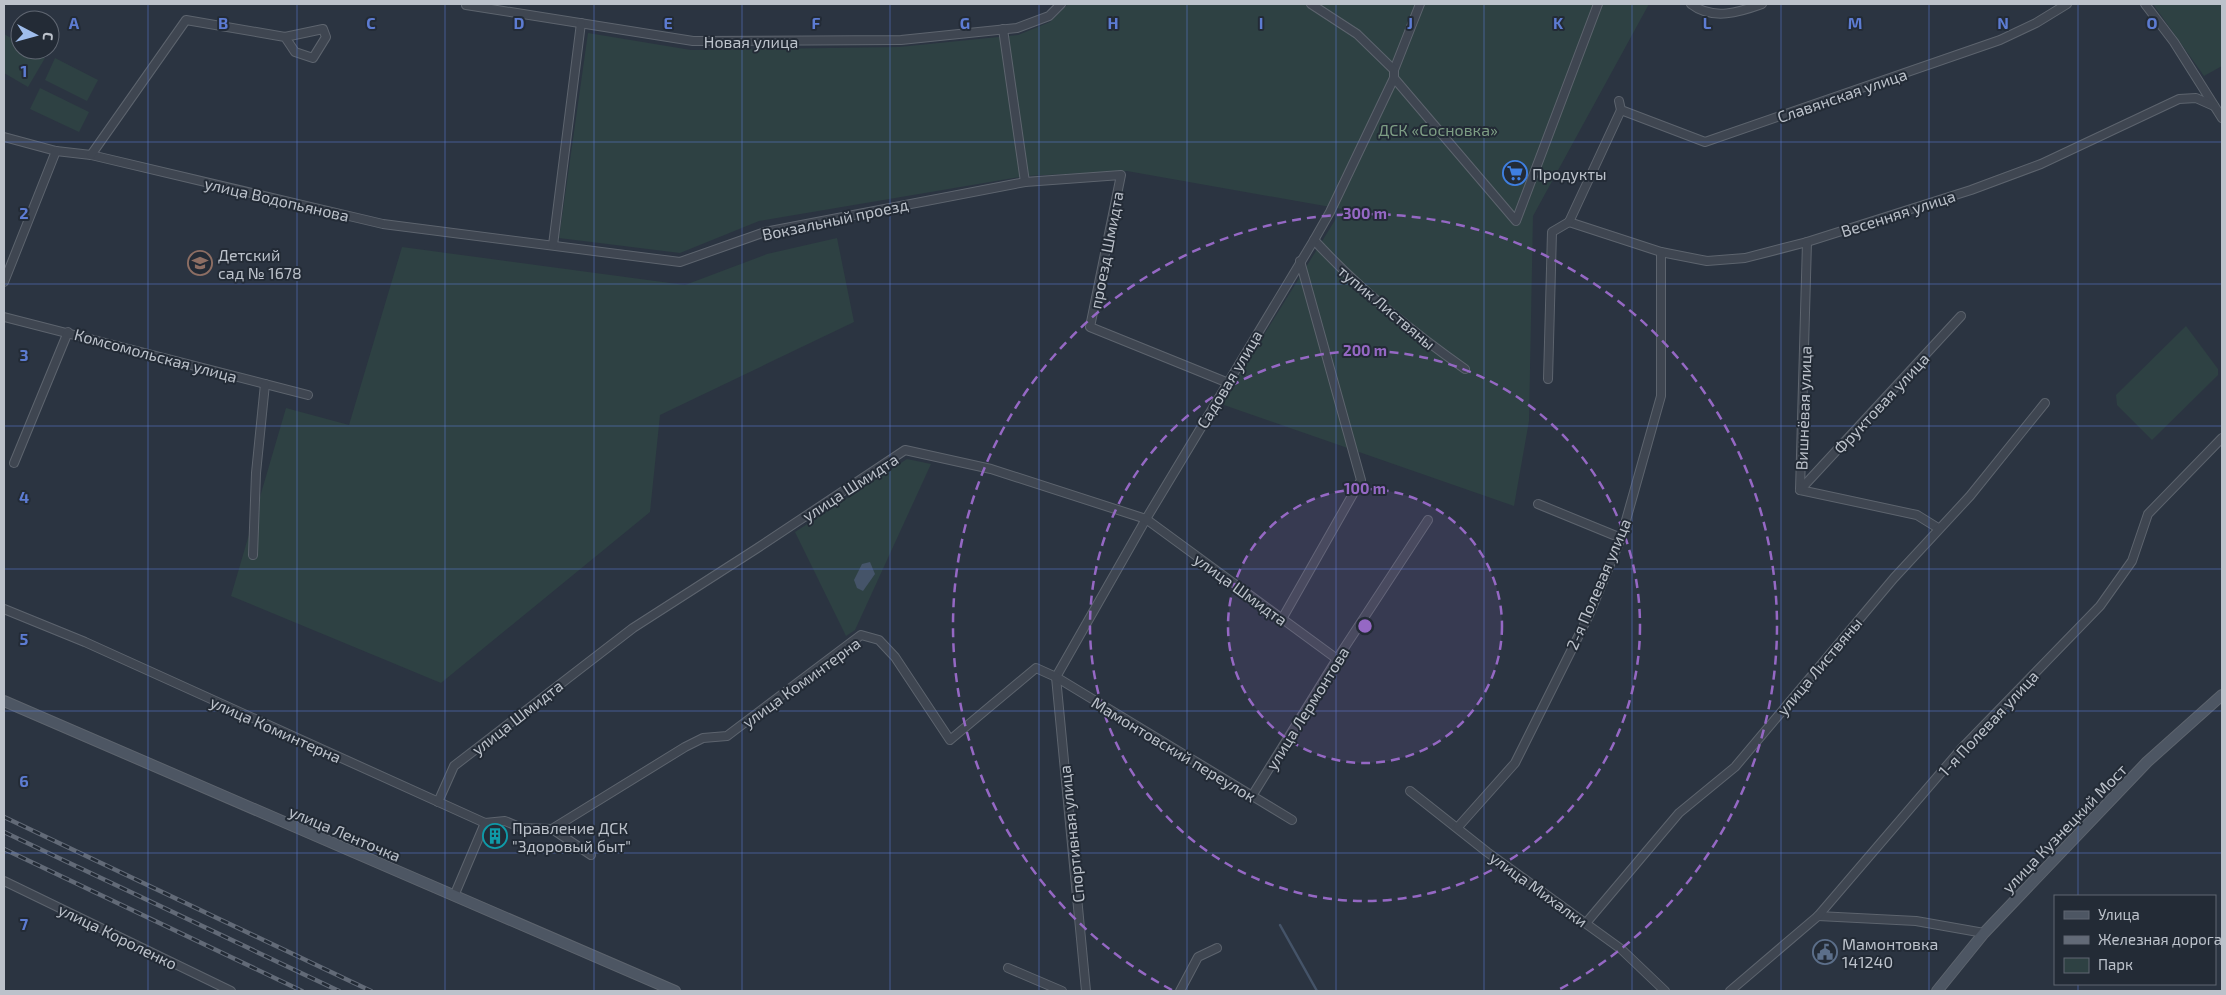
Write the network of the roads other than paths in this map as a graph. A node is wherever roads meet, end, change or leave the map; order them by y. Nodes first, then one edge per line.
1 (466, 4) edge
2 (1062, 4) edge
3 (1311, 4) edge
4 (1420, 4) edge
5 (1598, 4) edge
6 (1691, 4) edge
7 (1762, 4) edge
8 (2067, 4) edge
9 (2145, 4) edge
10 (581, 24) junction
11 (1003, 29) junction
12 (285, 37) junction
13 (1394, 70) junction
14 (1394, 78) junction
15 (1619, 101) dead end
16 (2214, 106) junction
17 (1621, 110) junction
18 (2222, 118) edge
19 (4, 137) edge
20 (56, 151) junction
21 (92, 155) junction
22 (1121, 176) joint
23 (1025, 182) junction
24 (1569, 222) junction
25 (1314, 240) junction
26 (1807, 242) junction
27 (553, 245) junction
28 (1661, 252) junction
29 (1300, 261) junction
30 (4, 282) edge
31 (1961, 316) dead end
32 (4, 317) edge
33 (68, 332) junction
34 (1466, 369) dead end
35 (1548, 379) dead end
36 (1226, 382) junction
37 (265, 384) junction
38 (308, 396) dead end
39 (2045, 403) dead end
40 (2222, 438) edge
41 (14, 463) dead end
42 (1800, 490) junction
43 (1538, 504) dead end
44 (1146, 519) junction
45 (1428, 520) dead end
46 (1938, 528) junction
47 (1621, 538) junction
48 (253, 555) dead end
49 (4, 609) edge
50 (1282, 619) junction
51 (1337, 659) junction
52 (1056, 677) junction
53 (2222, 695) edge
54 (4, 701) edge
55 (1410, 791) dead end
56 (1252, 796) junction
57 (438, 802) junction
58 (1292, 820) dead end
59 (485, 823) junction
60 (1458, 827) junction
61 (552, 829) junction
62 (591, 855) dead end
63 (4, 881) edge
64 (454, 896) junction
65 (1818, 916) junction
66 (1586, 923) junction
67 (1984, 933) junction
68 (1217, 948) dead end
69 (1008, 968) dead end
70 (229, 991) edge
71 (675, 991) edge
72 (1062, 991) edge
73 (1086, 991) edge
74 (1180, 991) edge
75 (1665, 991) edge
76 (1730, 991) edge
77 (1937, 991) edge

1 - 10 street, Новая улица
2 - 11 street, Новая улица
3 - 13 street
4 - 13 street
5 - 14 street
6 - 7 street
8 - 17 street, Славянская улица
9 - 16 street
10 - 11 street, Новая улица
10 - 27 street
11 - 23 street
12 - 12 street
12 - 21 street
13 - 14 street
14 - 25 street, Садовая улица
15 - 17 street
16 - 18 street
16 - 26 street, Весенняя улица
17 - 24 street
19 - 20 street, улица Водопьянова
20 - 21 street, улица Водопьянова
20 - 30 street
21 - 27 street, улица Водопьянова
22 - 23 street, Вокзальный проезд
22 - 36 street, проезд Шмидта
23 - 27 street, Вокзальный проезд
24 - 28 street, Весенняя улица
24 - 35 street
25 - 29 street, Садовая улица
25 - 34 street, тупик Листвяны
26 - 28 street, Весенняя улица
26 - 42 street, Вишнёвая улица
28 - 47 street, 2-я Полевая улица
29 - 36 street, Садовая улица
29 - 50 street
31 - 42 street, Фруктовая улица
32 - 33 street, Комсомольская улица
33 - 37 street, Комсомольская улица
33 - 41 street
36 - 44 street, Садовая улица
37 - 38 street, Комсомольская улица
37 - 48 street
39 - 46 street, улица Листвяны
40 - 65 street, 1-я Полевая улица
42 - 46 street, Вишнёвая улица
43 - 47 street
44 - 50 street, улица Шмидта
44 - 52 street, Садовая улица
44 - 57 street, улица Шмидта
45 - 51 street, улица Лермонтова
46 - 66 street, улица Листвяны
47 - 60 street, 2-я Полевая улица
49 - 57 street, улица Коминтерна
50 - 51 street, улица Шмидта
51 - 56 street, улица Лермонтова
52 - 56 street, Мамонтовский переулок
52 - 61 street, улица Коминтерна
52 - 73 street, Спортивная улица
53 - 67 main road, улица Кузнецкий Мост
54 - 64 main road, улица Ленточка
55 - 60 street, улица Михалки
56 - 58 street, Мамонтовский переулок
57 - 59 street, улица Коминтерна
59 - 61 street, улица Коминтерна
59 - 64 street
60 - 66 street, улица Михалки
61 - 62 street
63 - 70 street, улица Короленко
64 - 71 main road, улица Ленточка
65 - 67 street
65 - 76 street, 1-я Полевая улица
66 - 75 street, улица Михалки
67 - 77 main road, улица Кузнецкий Мост
68 - 74 street
69 - 72 street

